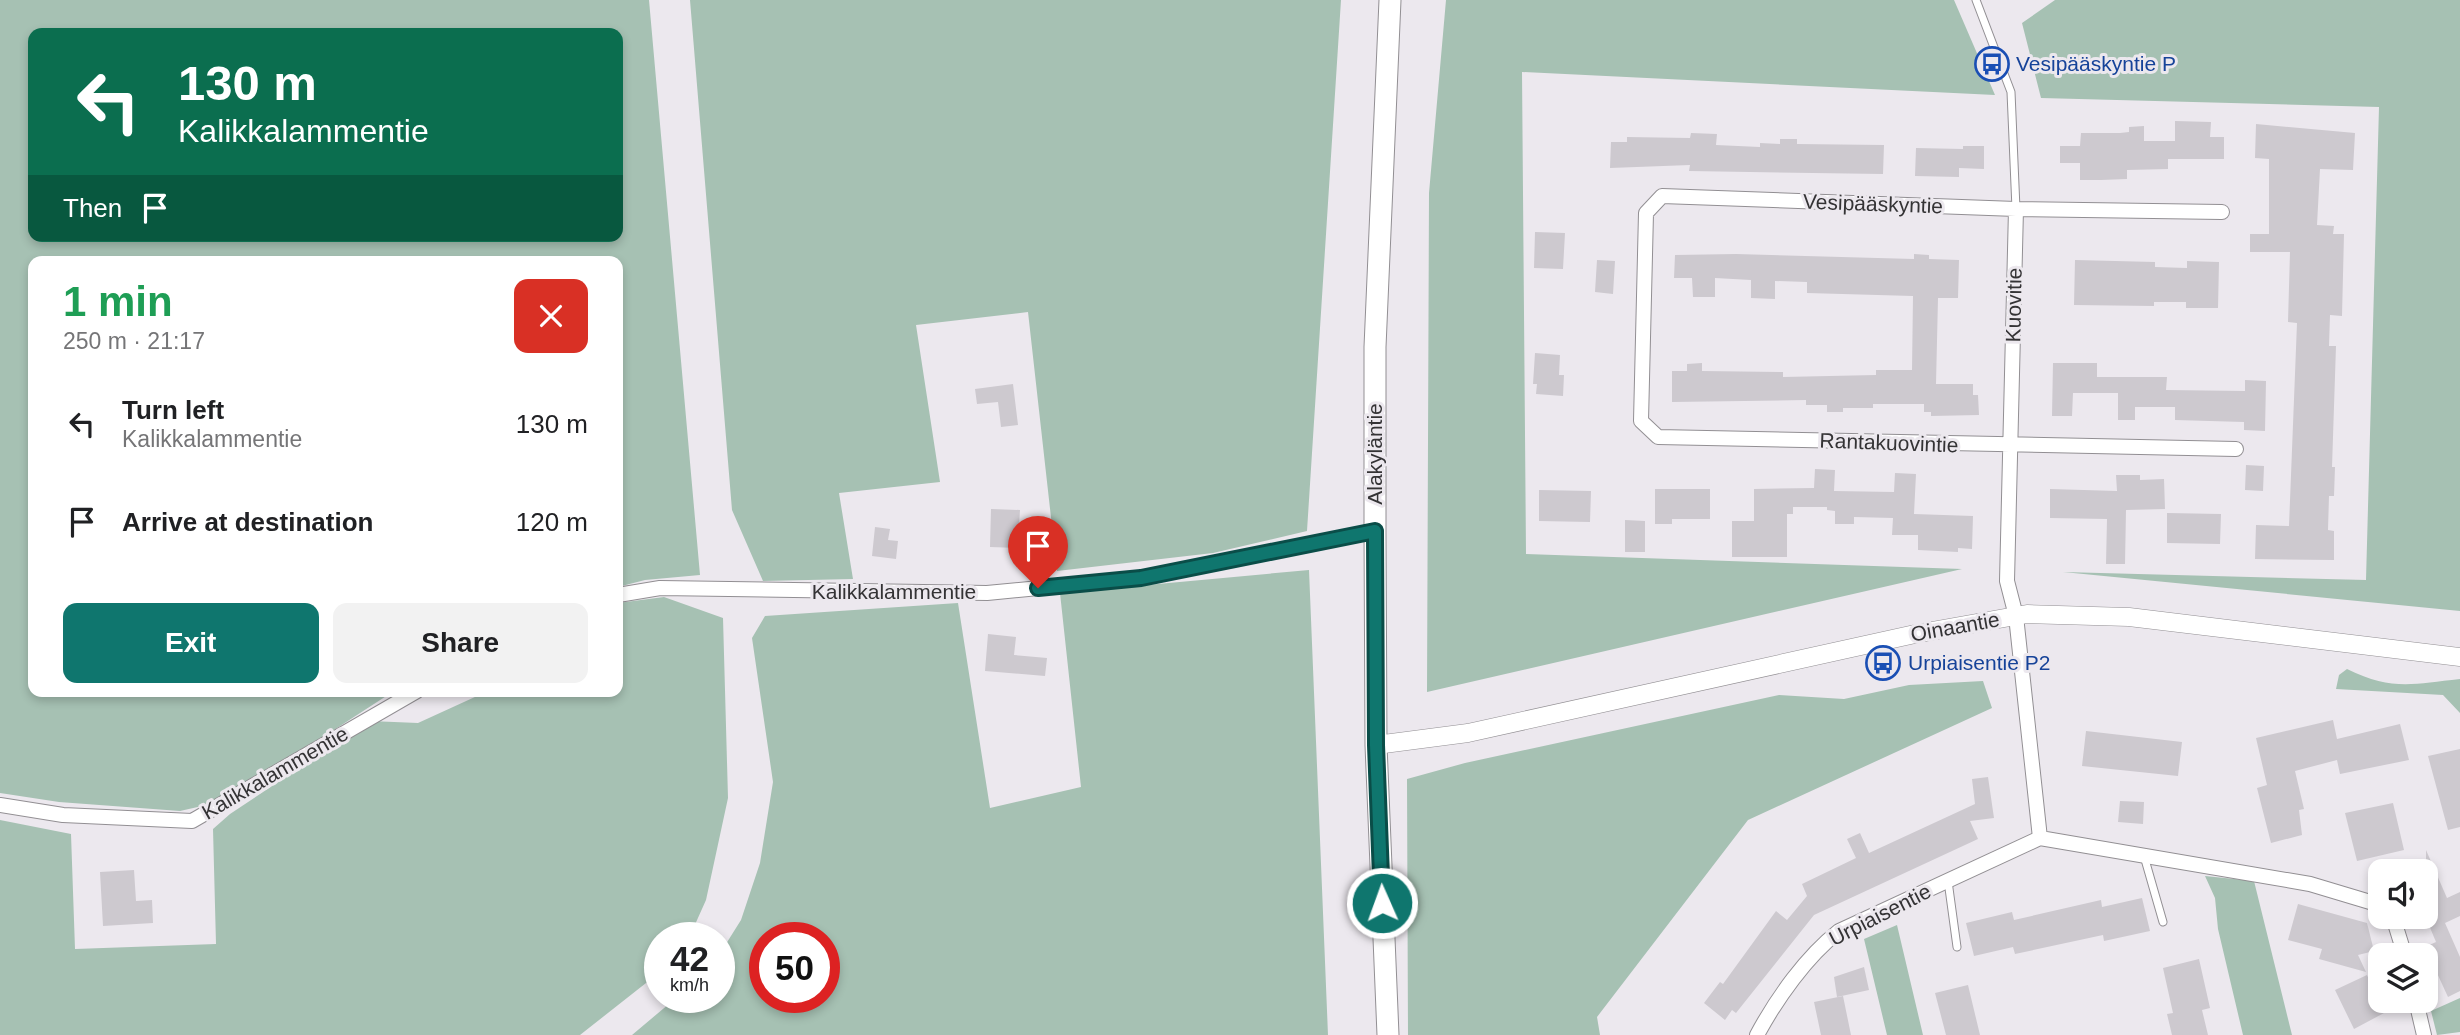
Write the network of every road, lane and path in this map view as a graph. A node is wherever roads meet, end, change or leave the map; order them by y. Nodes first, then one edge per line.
1 (1390, 0) edge
2 (1976, 0) edge
3 (2016, 209) junction
4 (2222, 212) dead end
5 (1642, 328) joint
6 (2011, 446) junction
7 (2236, 449) dead end
8 (1375, 531) junction
9 (623, 594) edge
10 (2016, 617) junction
11 (2460, 657) edge
12 (407, 697) edge
13 (1376, 745) junction
14 (0, 805) edge
15 (2040, 838) junction
16 (2144, 855) junction
17 (1948, 881) junction
18 (2368, 901) edge
19 (2163, 922) dead end
20 (1956, 947) dead end
21 (2419, 1013) edge
22 (1388, 1035) edge
23 (1757, 1035) edge
24 (2424, 1035) edge

1 - 8 main road, Alakyläntie
2 - 3 lane, Kuovitie
3 - 4 street, Vesipääskyntie
3 - 5 street, Vesipääskyntie
3 - 6 street, Kuovitie
5 - 6 street, Rantakuovintie
6 - 7 street, Rantakuovintie
6 - 10 street, Kuovitie
8 - 9 street, Kalikkalammentie
8 - 13 main road, Alakyläntie
10 - 11 street, Oinaantie
10 - 13 street, Oinaantie
10 - 15 street
12 - 14 street, Kalikkalammentie
13 - 22 main road, Alakyläntie
15 - 16 street
15 - 17 street, Urpiaisentie
16 - 18 street
16 - 19 lane
17 - 20 lane
17 - 23 street, Urpiaisentie
21 - 24 street

